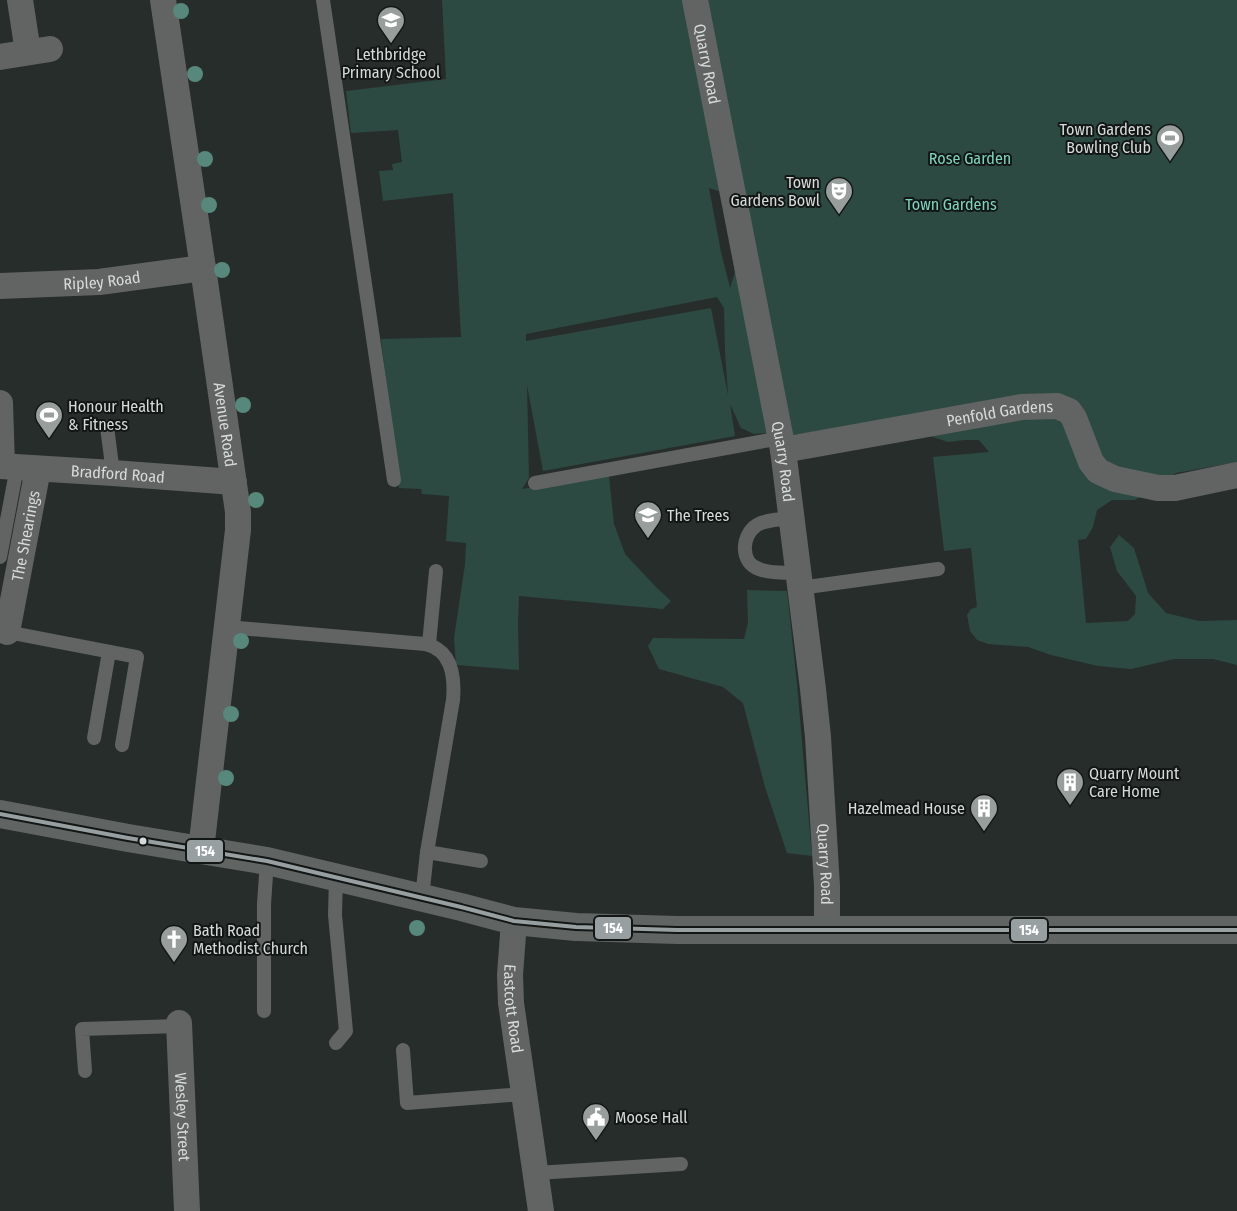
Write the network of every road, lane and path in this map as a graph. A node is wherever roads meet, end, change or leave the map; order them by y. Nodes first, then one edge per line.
1 (20, 0) edge
2 (163, 0) edge
3 (323, 0) edge
4 (694, 0) edge
5 (0, 56) edge
6 (203, 268) junction
7 (0, 286) edge
8 (0, 404) edge
9 (107, 427) dead end
10 (782, 444) junction
11 (14, 467) edge
12 (113, 473) junction
13 (1237, 475) edge
14 (394, 480) dead end
15 (234, 482) junction
16 (535, 483) dead end
17 (792, 518) junction
18 (0, 557) edge
19 (938, 569) dead end
20 (436, 571) dead end
21 (799, 580) junction
22 (227, 627) junction
23 (7, 632) joint
24 (429, 644) junction
25 (109, 652) junction
26 (94, 738) dead end
27 (122, 745) dead end
28 (0, 814) edge
29 (201, 850) junction
30 (427, 852) junction
31 (268, 861) junction
32 (481, 861) dead end
33 (336, 877) junction
34 (422, 898) junction
35 (514, 921) junction
36 (827, 929) junction
37 (1237, 930) edge
38 (264, 1011) dead end
39 (179, 1024) joint
40 (336, 1043) dead end
41 (404, 1050) dead end
42 (85, 1071) dead end
43 (524, 1094) junction
44 (681, 1164) dead end
45 (536, 1173) junction
46 (187, 1211) edge
47 (541, 1211) edge

1 - 5 street
2 - 6 street, Avenue Road
3 - 14 lane
4 - 10 street, Quarry Road
6 - 7 street, Ripley Road
6 - 15 street, Avenue Road
8 - 11 street
9 - 12 lane
10 - 13 street, Penfold Gardens
10 - 16 lane
10 - 17 street, Quarry Road
11 - 12 street, Bradford Road
11 - 18 lane
11 - 23 street, The Shearings
12 - 15 street, Bradford Road
15 - 22 street, Avenue Road
17 - 21 street, Quarry Road
17 - 21 lane
19 - 21 lane
20 - 24 lane
21 - 36 street, Quarry Road
22 - 24 lane
22 - 29 street, Avenue Road
23 - 25 lane
24 - 30 lane
25 - 26 lane
25 - 27 lane
28 - 29 main road
29 - 31 main road
30 - 32 lane
30 - 34 lane
31 - 33 main road
31 - 38 lane
33 - 34 main road
33 - 40 lane
34 - 35 main road
35 - 36 main road
35 - 43 street, Eastcott Road
36 - 37 main road
39 - 42 lane
39 - 46 street, Wesley Street
41 - 43 lane
43 - 45 street, Eastcott Road
44 - 45 lane
45 - 47 street, Eastcott Road

